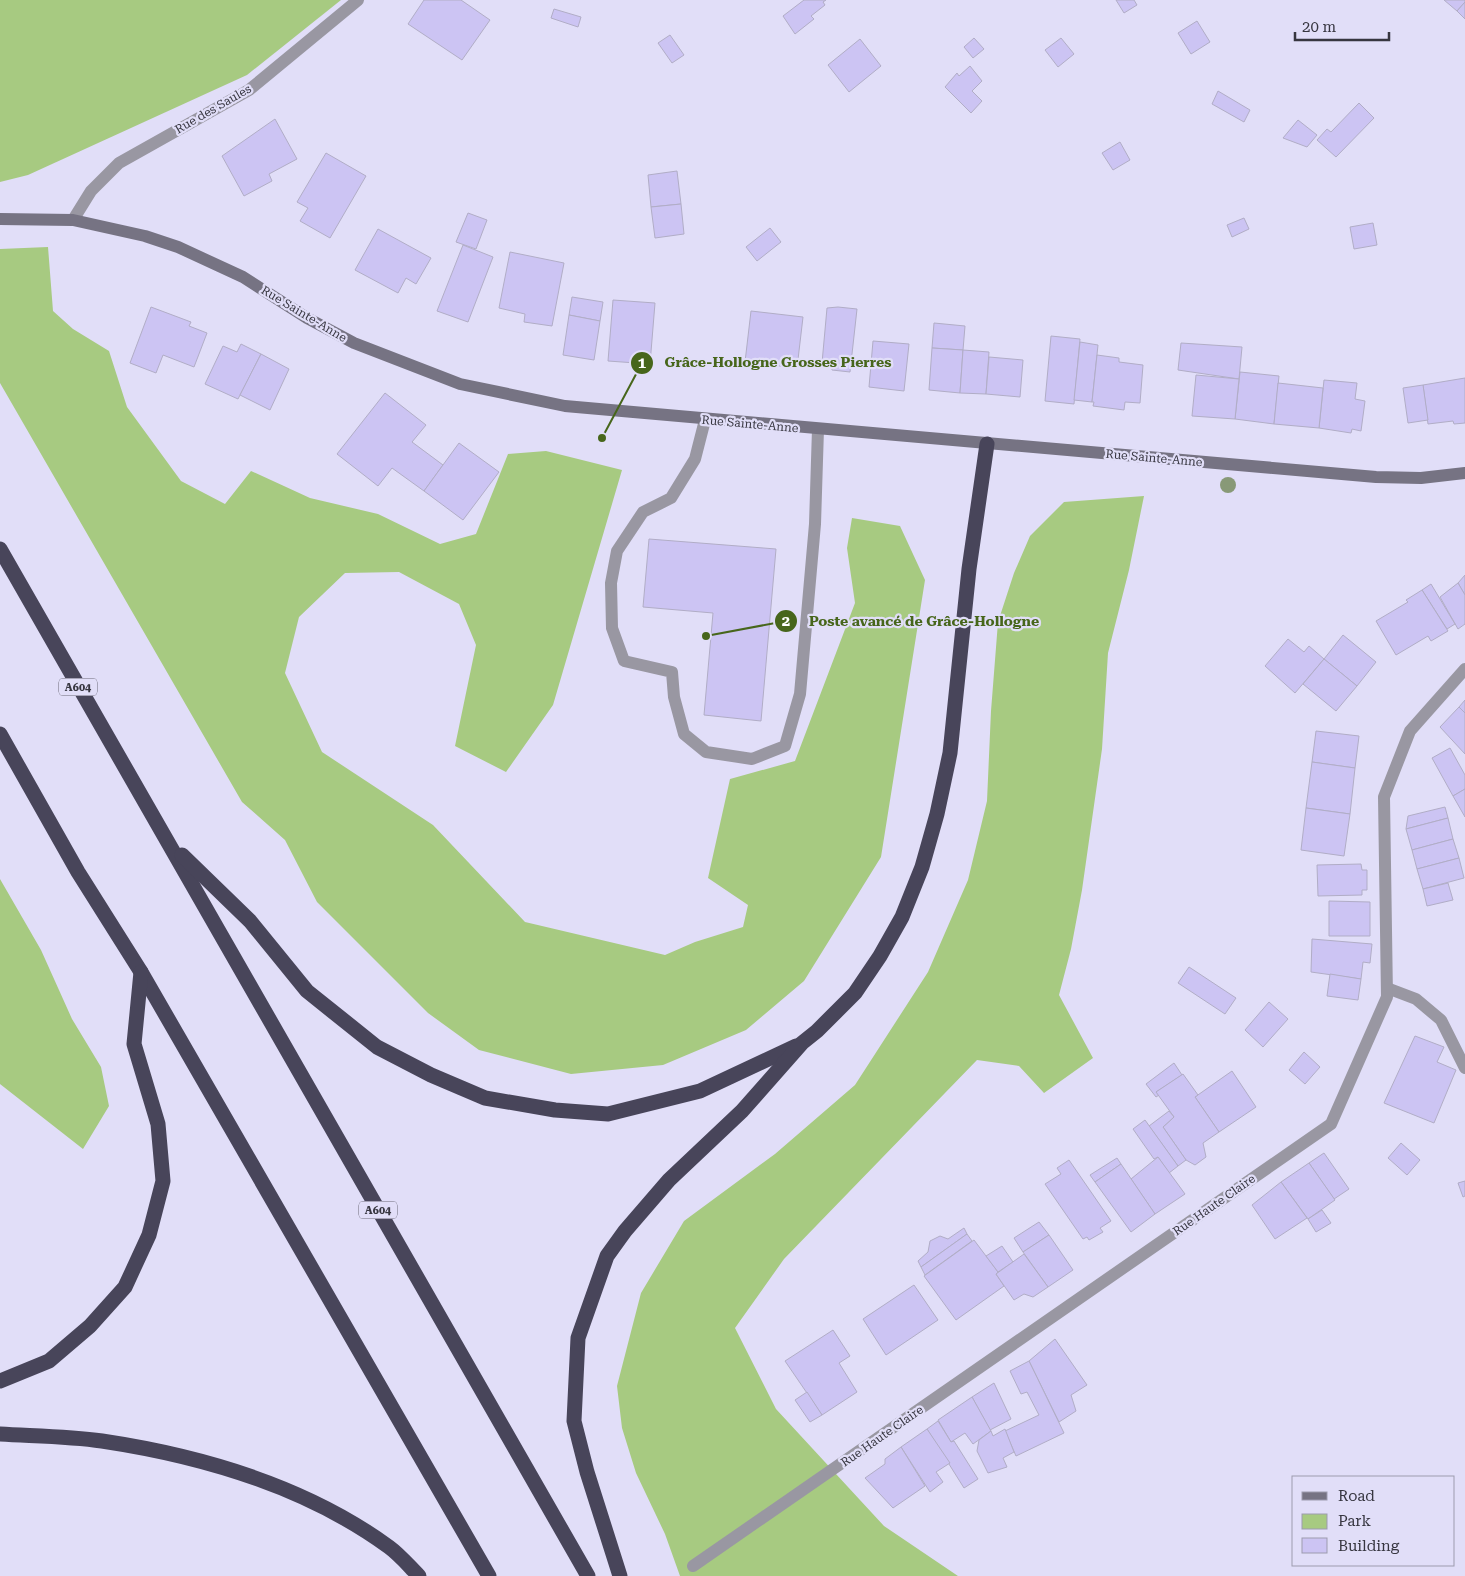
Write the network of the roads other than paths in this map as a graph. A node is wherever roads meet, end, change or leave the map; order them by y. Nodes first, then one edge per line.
1 (358, 0) edge
2 (0, 219) edge
3 (73, 220) junction
4 (705, 420) junction
5 (818, 430) junction
6 (987, 444) junction
7 (1465, 473) edge
8 (0, 549) edge
9 (1465, 669) edge
10 (0, 734) edge
11 (169, 843) junction
12 (141, 972) junction
13 (1387, 988) junction
14 (802, 1043) junction
15 (1465, 1068) edge
16 (0, 1381) edge
17 (0, 1434) edge
18 (693, 1566) dead end
19 (419, 1576) edge
20 (488, 1576) edge
21 (588, 1576) edge
22 (620, 1576) edge

1 - 3 street, Rue des Saules
2 - 3 main road, Rue Sainte-Anne
3 - 4 main road, Rue Sainte-Anne
4 - 5 main road, Rue Sainte-Anne
4 - 5 street
5 - 6 main road, Rue Sainte-Anne
6 - 7 main road, Rue Sainte-Anne
6 - 14 highway
8 - 11 highway, A604
9 - 13 street, Rue Haute Claire
10 - 12 highway
11 - 14 highway
11 - 21 highway, A604
12 - 16 highway
12 - 20 highway
13 - 15 street
13 - 18 street, Rue Haute Claire
14 - 22 highway
17 - 19 highway

